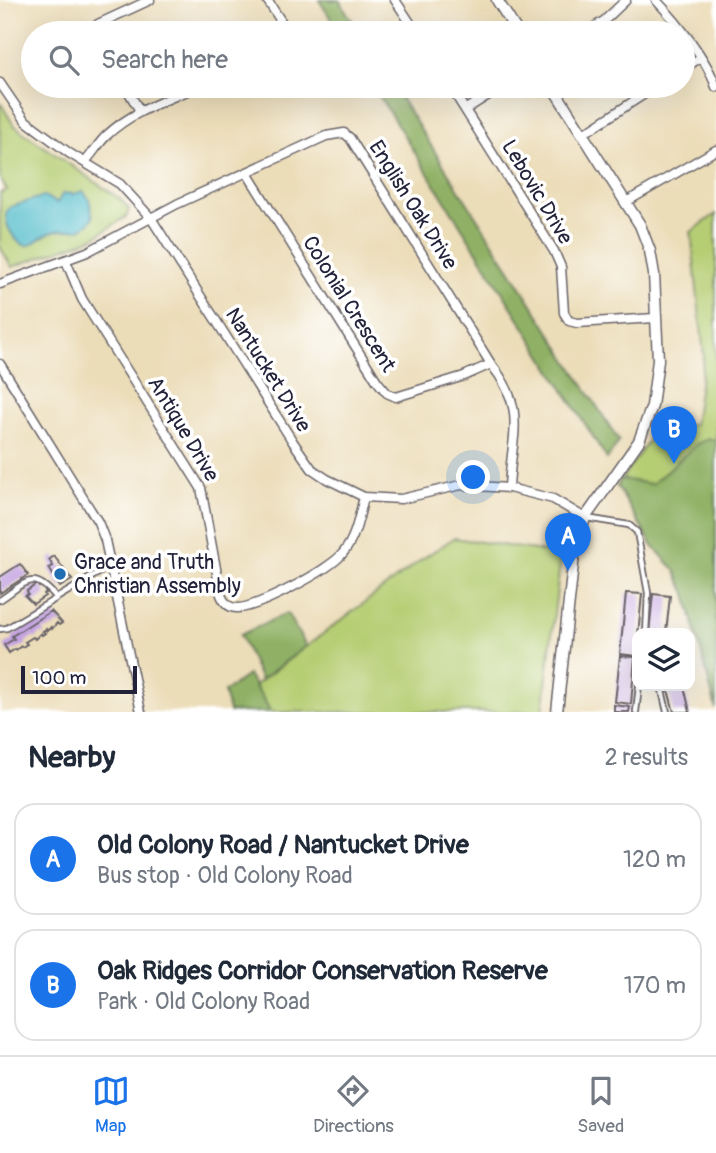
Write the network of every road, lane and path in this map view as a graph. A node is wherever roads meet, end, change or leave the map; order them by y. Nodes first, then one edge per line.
1 (150, 0) edge
2 (267, 0) edge
3 (395, 0) edge
4 (497, 0) edge
5 (626, 0) edge
6 (656, 0) edge
7 (104, 21) edge
8 (281, 21) edge
9 (409, 21) edge
10 (510, 21) edge
11 (604, 21) edge
12 (675, 21) edge
13 (695, 51) edge
14 (700, 58) junction
15 (695, 61) edge
16 (0, 83) edge
17 (716, 87) edge
18 (132, 98) edge
19 (171, 98) edge
20 (458, 98) edge
21 (484, 98) edge
22 (560, 98) edge
23 (638, 98) edge
24 (466, 109) junction
25 (140, 111) junction
26 (583, 134) junction
27 (716, 150) edge
28 (85, 162) junction
29 (247, 173) junction
30 (626, 202) junction
31 (151, 218) junction
32 (66, 261) junction
33 (0, 284) edge
34 (655, 318) junction
35 (0, 364) edge
36 (491, 364) junction
37 (509, 488) junction
38 (364, 497) junction
39 (585, 518) junction
40 (110, 566) junction
41 (56, 597) junction
42 (0, 600) edge
43 (646, 628) edge
44 (0, 629) edge
45 (638, 691) edge
46 (662, 691) edge
47 (141, 712) edge
48 (557, 712) edge
49 (636, 712) edge
50 (667, 712) edge

1 - 7 street
2 - 8 street
3 - 9 street
4 - 10 street
5 - 11 street
6 - 12 street
13 - 14 street
14 - 15 street
14 - 17 street
16 - 28 street, Nantucket Drive
18 - 25 street
19 - 25 street
20 - 24 street, Lebovic Drive
21 - 24 street
22 - 26 street
23 - 26 street
24 - 34 street, Lebovic Drive
25 - 28 street
26 - 30 street
27 - 30 street
28 - 31 street, Nantucket Drive
29 - 31 street, English Oak Drive
29 - 36 street, Colonial Crescent
29 - 36 street, English Oak Drive
30 - 34 street
31 - 32 street, English Oak Drive
31 - 38 street, Nantucket Drive
32 - 33 street, English Oak Drive
32 - 38 street, Antique Drive
34 - 39 street
35 - 40 street
36 - 37 street, English Oak Drive
37 - 38 street, Nantucket Drive
37 - 39 street, Nantucket Drive
39 - 43 lane
39 - 48 street
40 - 41 lane
40 - 47 street
41 - 42 lane
41 - 44 lane
45 - 49 lane
46 - 50 lane

